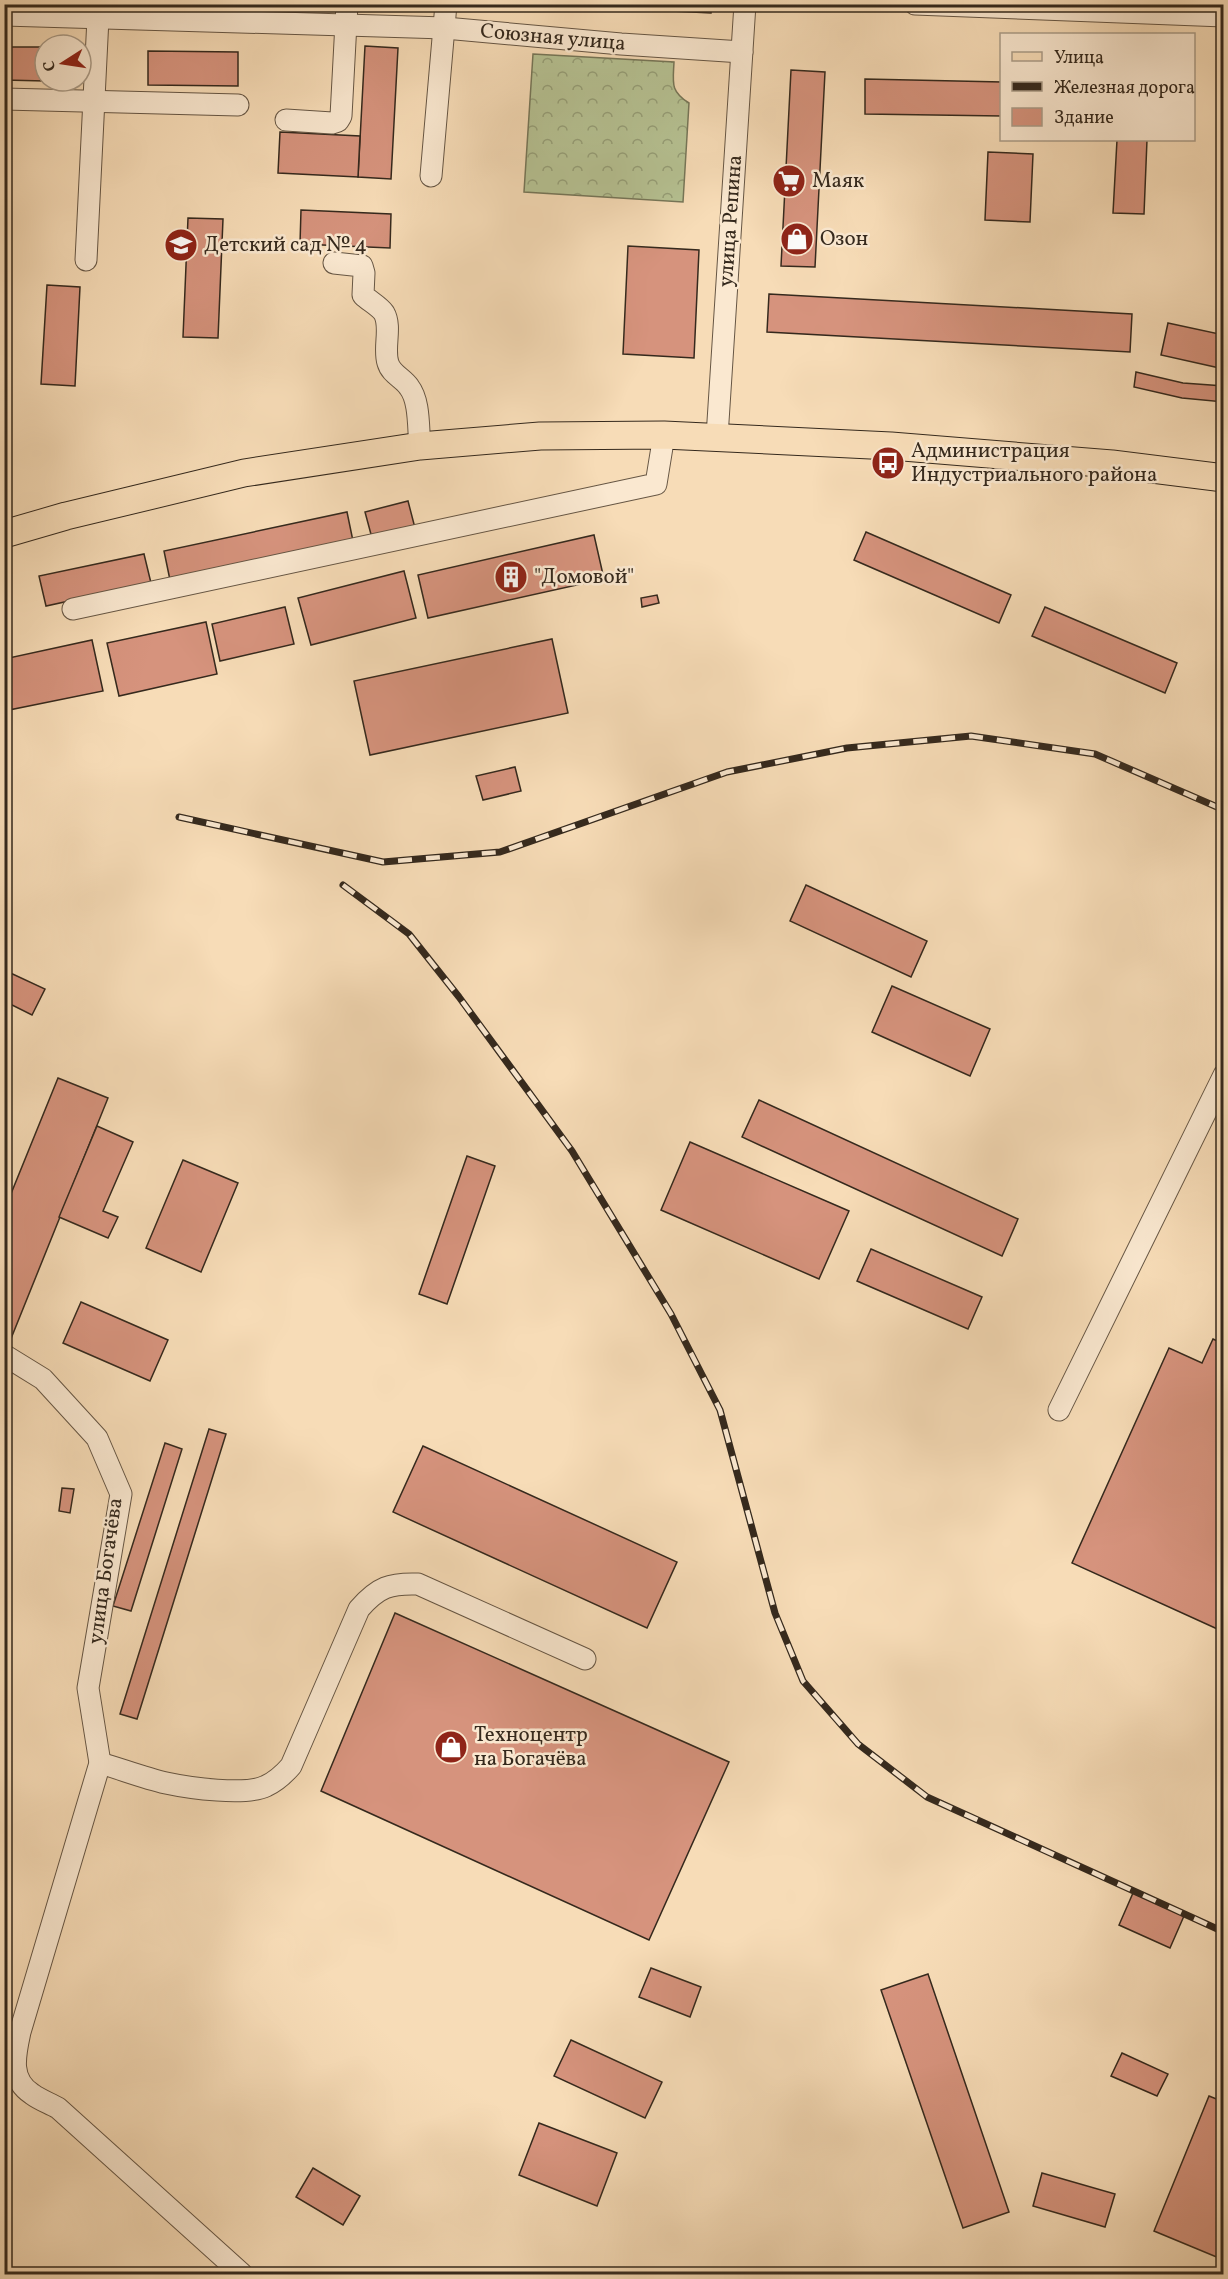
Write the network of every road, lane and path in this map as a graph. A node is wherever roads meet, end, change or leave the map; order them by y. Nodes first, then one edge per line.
1 (446, 4) edge
2 (745, 4) edge
3 (915, 4) edge
4 (346, 14) edge
5 (4, 15) edge
6 (1224, 16) edge
7 (99, 18) junction
8 (445, 28) junction
9 (742, 52) junction
10 (4, 99) edge
11 (95, 102) junction
12 (238, 105) dead end
13 (285, 120) dead end
14 (431, 176) dead end
15 (86, 261) dead end
16 (334, 263) dead end
17 (664, 435) junction
18 (717, 437) junction
19 (420, 446) junction
20 (1224, 478) edge
21 (4, 534) edge
22 (73, 609) dead end
23 (1224, 1075) edge
24 (4, 1355) edge
25 (1059, 1410) dead end
26 (585, 1659) dead end
27 (100, 1763) junction
28 (242, 2274) edge

1 - 8 street
2 - 9 street, улица Репина
3 - 6 street
4 - 7 street, Союзная улица
4 - 8 street, Союзная улица
4 - 13 street
5 - 7 street, Союзная улица
7 - 11 street
8 - 9 street, Союзная улица
8 - 14 street
9 - 18 street, улица Репина
10 - 11 street
11 - 12 street
11 - 15 street
16 - 19 street
17 - 18 main road
17 - 19 main road
17 - 22 street
18 - 20 main road
19 - 21 main road
23 - 25 street
24 - 27 street, улица Богачёва
26 - 27 street
27 - 28 street

